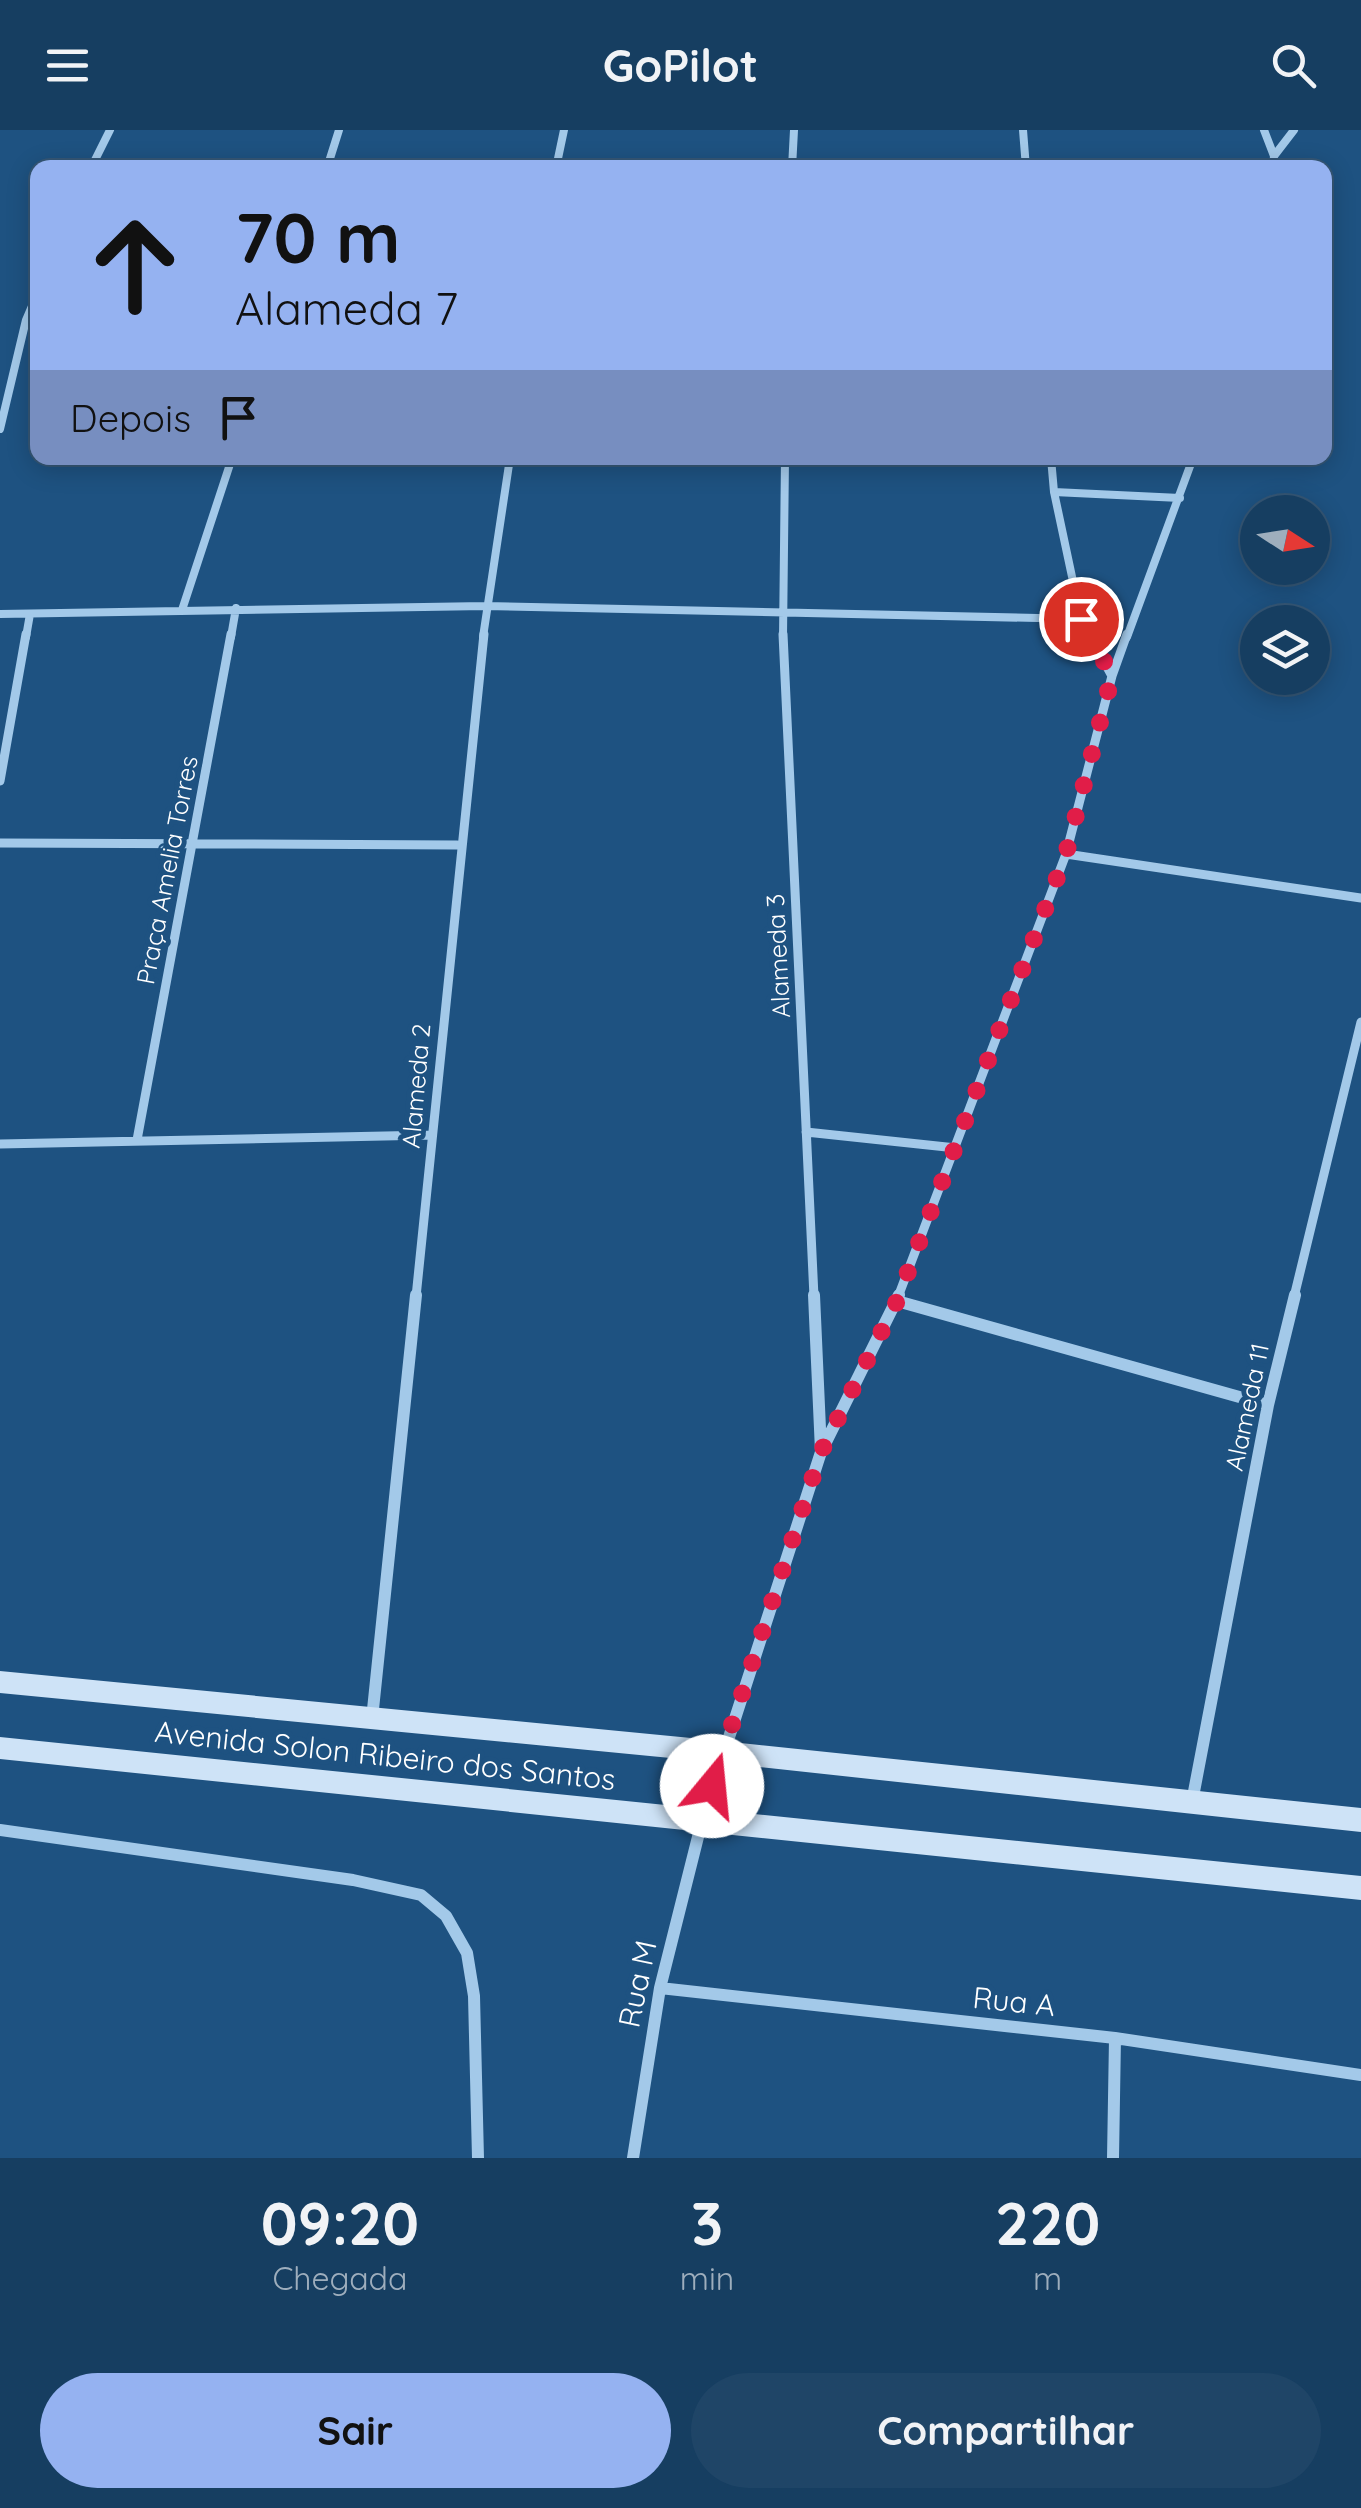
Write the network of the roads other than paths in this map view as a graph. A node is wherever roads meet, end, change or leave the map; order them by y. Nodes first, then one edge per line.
1 (110, 130) edge
2 (339, 130) edge
3 (564, 130) edge
4 (794, 130) edge
5 (1023, 130) edge
6 (1264, 130) edge
7 (1294, 130) edge
8 (1274, 156) junction
9 (94, 160) edge
10 (329, 160) edge
11 (558, 160) edge
12 (792, 160) edge
13 (1025, 160) edge
14 (1274, 160) edge
15 (30, 311) edge
16 (0, 429) edge
17 (230, 465) edge
18 (509, 465) edge
19 (786, 465) edge
20 (1052, 465) edge
21 (1191, 465) edge
22 (1054, 492) junction
23 (1180, 498) junction
24 (484, 606) junction
25 (236, 608) junction
26 (182, 610) junction
27 (782, 610) junction
28 (0, 614) edge
29 (30, 614) junction
30 (1081, 619) junction
31 (1112, 676) junction
32 (0, 782) edge
33 (0, 843) edge
34 (192, 844) junction
35 (457, 845) junction
36 (1066, 854) junction
37 (1361, 898) edge
38 (1361, 1022) edge
39 (806, 1132) junction
40 (432, 1135) junction
41 (136, 1140) junction
42 (0, 1144) edge
43 (956, 1148) junction
44 (897, 1301) junction
45 (1268, 1405) junction
46 (821, 1452) junction
47 (0, 1682) edge
48 (372, 1719) junction
49 (0, 1748) edge
50 (722, 1752) junction
51 (1191, 1804) junction
52 (1361, 1820) edge
53 (702, 1821) junction
54 (0, 1830) edge
55 (1361, 1888) edge
56 (660, 1988) junction
57 (1116, 2038) junction
58 (1361, 2075) edge
59 (478, 2158) edge
60 (633, 2158) edge
61 (1113, 2158) edge

1 - 9 street
2 - 10 street
3 - 11 street
4 - 12 street
5 - 13 street
6 - 8 street
7 - 8 street
8 - 14 street
15 - 16 street
17 - 26 street
18 - 24 street, Alameda 2
19 - 27 street, Alameda 3
20 - 22 street
21 - 23 street
22 - 23 street
22 - 30 street
23 - 31 street
24 - 25 street
24 - 27 street
24 - 35 street, Alameda 2
25 - 26 street
25 - 34 street, Praça Amelia Torres
26 - 29 street
27 - 30 street
27 - 39 street, Alameda 3
28 - 29 street
29 - 32 street
30 - 31 street
31 - 36 street
33 - 34 street
34 - 35 street
34 - 41 street, Praça Amelia Torres
35 - 40 street, Alameda 2
36 - 37 street
36 - 43 street
38 - 45 street, Alameda 11
39 - 43 street
39 - 46 street, Alameda 3
40 - 41 street
40 - 48 street, Alameda 2
41 - 42 street
43 - 44 street
44 - 45 street
44 - 46 street
45 - 51 street, Alameda 11
46 - 50 street, Rua M
47 - 48 street, Avenida Solon Ribeiro dos Santos
48 - 50 street, Avenida Solon Ribeiro dos Santos
49 - 53 street, Avenida Solon Ribeiro dos Santos
50 - 51 street, Avenida Solon Ribeiro dos Santos
50 - 53 street, Rua M
51 - 52 street, Avenida Solon Ribeiro dos Santos
53 - 55 street, Avenida Solon Ribeiro dos Santos
53 - 56 street, Rua M
54 - 59 street
56 - 57 street, Rua A
56 - 60 street, Rua M
57 - 58 street, Rua A
57 - 61 street

